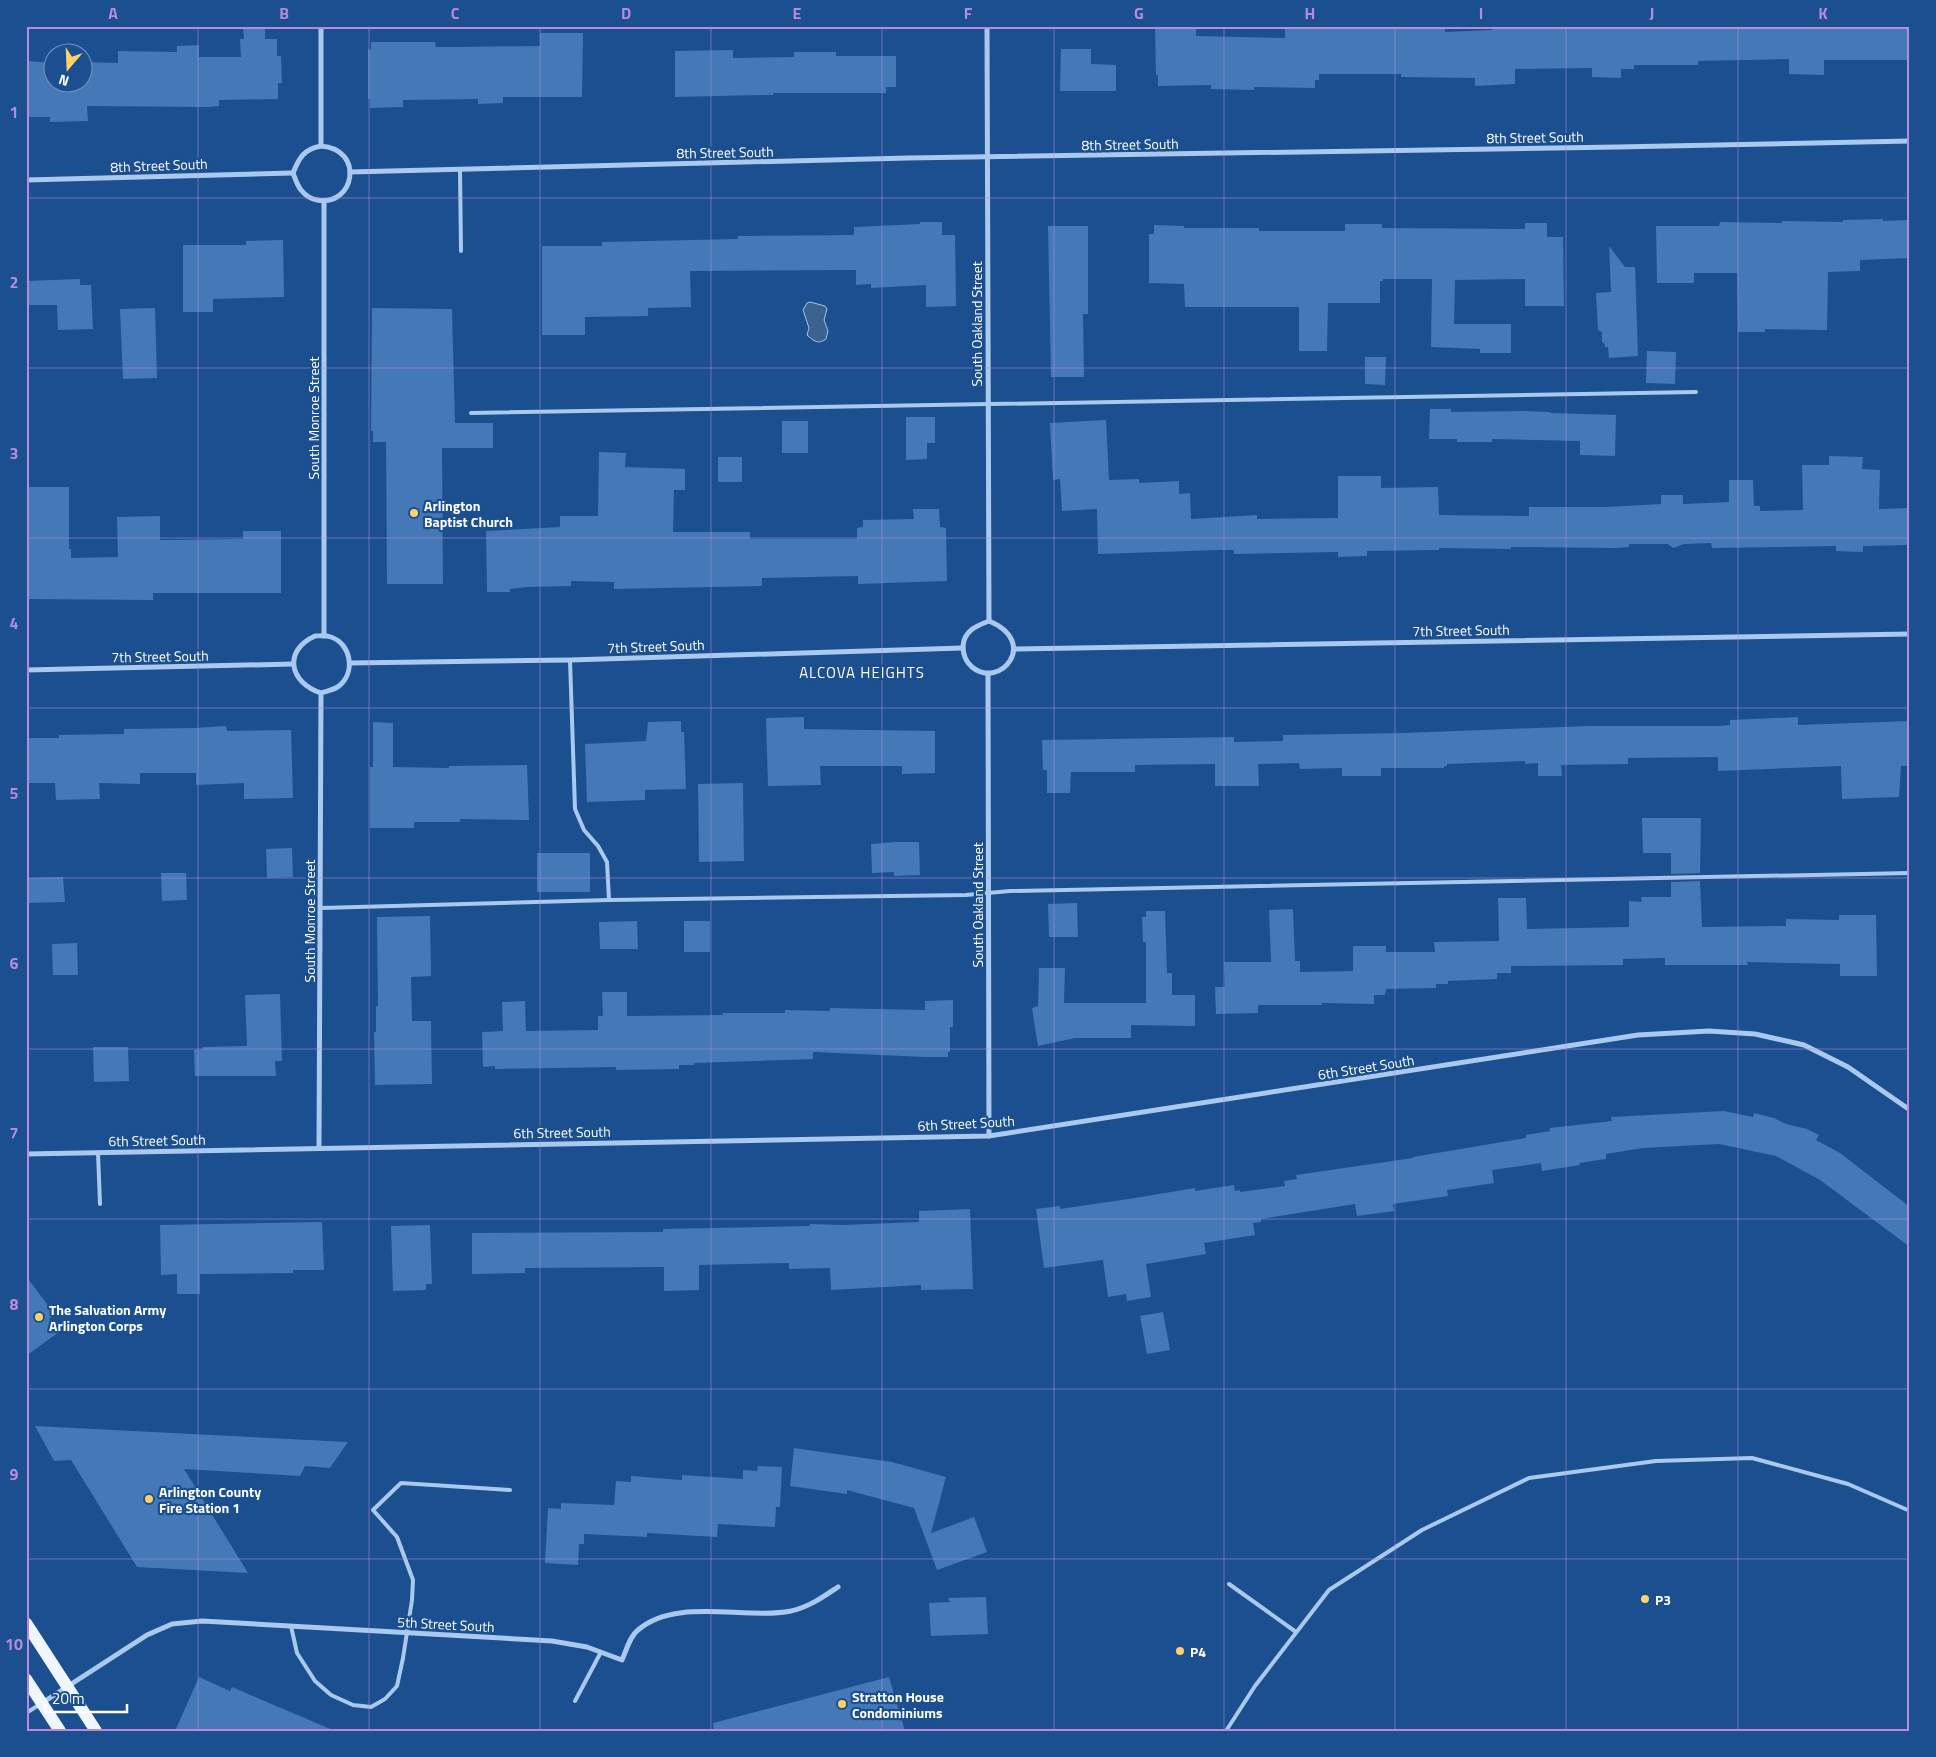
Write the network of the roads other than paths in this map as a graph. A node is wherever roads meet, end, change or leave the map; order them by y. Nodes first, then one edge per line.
1 (321, 26) edge
2 (987, 26) edge
3 (1910, 140) edge
4 (321, 146) junction
5 (988, 158) junction
6 (460, 170) junction
7 (293, 172) junction
8 (350, 172) junction
9 (26, 180) edge
10 (324, 201) junction
11 (460, 251) dead end
12 (1696, 392) dead end
13 (987, 405) junction
14 (471, 413) dead end
15 (989, 621) junction
16 (1910, 634) edge
17 (324, 636) junction
18 (963, 648) junction
19 (1014, 649) junction
20 (570, 660) junction
21 (350, 663) junction
22 (293, 664) junction
23 (26, 670) edge
24 (988, 673) junction
25 (321, 693) junction
26 (1910, 873) edge
27 (988, 892) junction
28 (609, 900) junction
29 (321, 908) junction
30 (1910, 1110) edge
31 (989, 1136) junction
32 (319, 1148) junction
33 (98, 1153) junction
34 (26, 1154) edge
35 (100, 1204) dead end
36 (510, 1490) dead end
37 (1910, 1511) edge
38 (1229, 1584) dead end
39 (838, 1587) dead end
40 (26, 1623) edge
41 (291, 1626) junction
42 (1296, 1632) junction
43 (406, 1633) junction
44 (601, 1652) junction
45 (26, 1679) edge
46 (67, 1686) junction
47 (575, 1701) dead end
48 (42, 1703) junction
49 (26, 1713) edge
50 (60, 1731) edge
51 (96, 1731) edge
52 (1226, 1731) edge

1 - 4 street
2 - 5 street, South Oakland Street
3 - 5 street, 8th Street South
4 - 7 street
4 - 8 street
5 - 6 street, 8th Street South
5 - 13 street, South Oakland Street
6 - 8 street, 8th Street South
6 - 11 lane
7 - 9 street, 8th Street South
7 - 10 street
8 - 10 street
10 - 17 street, South Monroe Street
12 - 13 lane
13 - 14 lane
13 - 15 street, South Oakland Street
15 - 18 street
15 - 19 street
16 - 19 street, 7th Street South
17 - 21 street
17 - 22 street
18 - 20 street, 7th Street South
18 - 24 street
19 - 24 street
20 - 21 street, 7th Street South
20 - 28 lane
21 - 25 street
22 - 23 street, 7th Street South
22 - 25 street
24 - 27 street, South Oakland Street
25 - 29 street, South Monroe Street
26 - 27 lane
27 - 28 lane
27 - 31 street, South Oakland Street
28 - 29 lane
29 - 32 street, South Monroe Street
30 - 31 street, 6th Street South
31 - 32 street, 6th Street South
32 - 33 street, 6th Street South
33 - 34 street, 6th Street South
33 - 35 lane
36 - 43 lane
37 - 42 lane
38 - 42 lane
39 - 44 street, 5th Street South
40 - 46 main road
41 - 43 street, 5th Street South
41 - 43 lane
41 - 46 street, 5th Street South
42 - 52 lane
43 - 44 street, 5th Street South
44 - 47 lane
45 - 48 main road
46 - 48 street, 5th Street South
46 - 51 main road
48 - 49 lane
48 - 50 main road

